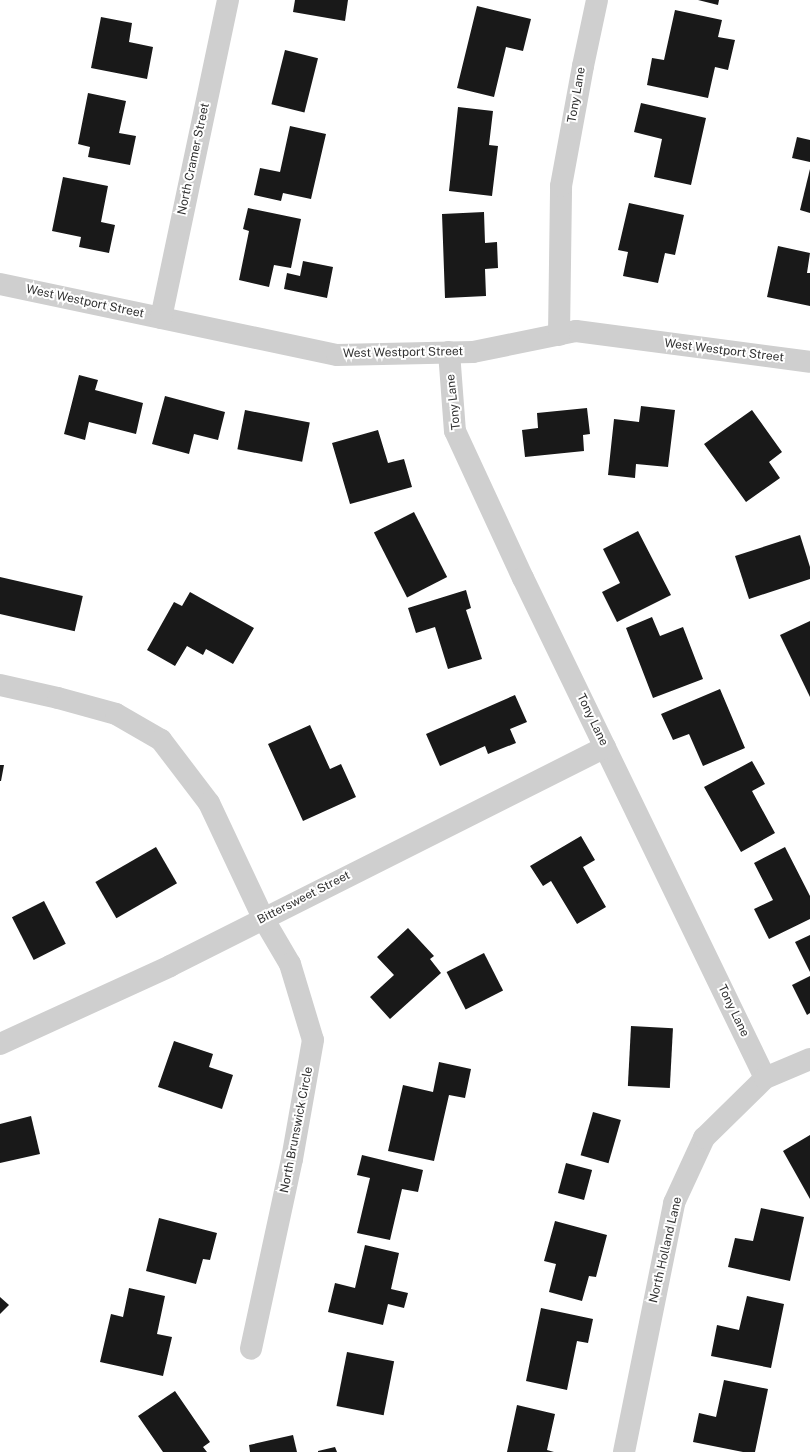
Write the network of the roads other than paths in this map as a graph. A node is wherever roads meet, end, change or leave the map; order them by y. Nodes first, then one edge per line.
1 (228, 0) edge
2 (597, 0) edge
3 (0, 284) edge
4 (161, 318) junction
5 (559, 335) junction
6 (449, 352) junction
7 (810, 362) edge
8 (0, 685) edge
9 (605, 747) junction
10 (263, 918) junction
11 (0, 1044) edge
12 (810, 1059) edge
13 (765, 1078) junction
14 (251, 1348) dead end
15 (624, 1452) edge

1 - 4 street, North Cramer Street
2 - 5 street, Tony Lane
3 - 4 street, West Westport Street
4 - 6 street, West Westport Street
5 - 6 street, West Westport Street
5 - 7 street, West Westport Street
6 - 9 street, Tony Lane
8 - 10 street, North Brunswick Circle
9 - 10 street, Bittersweet Street
9 - 13 street, Tony Lane
10 - 11 street, Bittersweet Street
10 - 14 street, North Brunswick Circle
12 - 13 street, North Holland Lane
13 - 15 street, North Holland Lane

